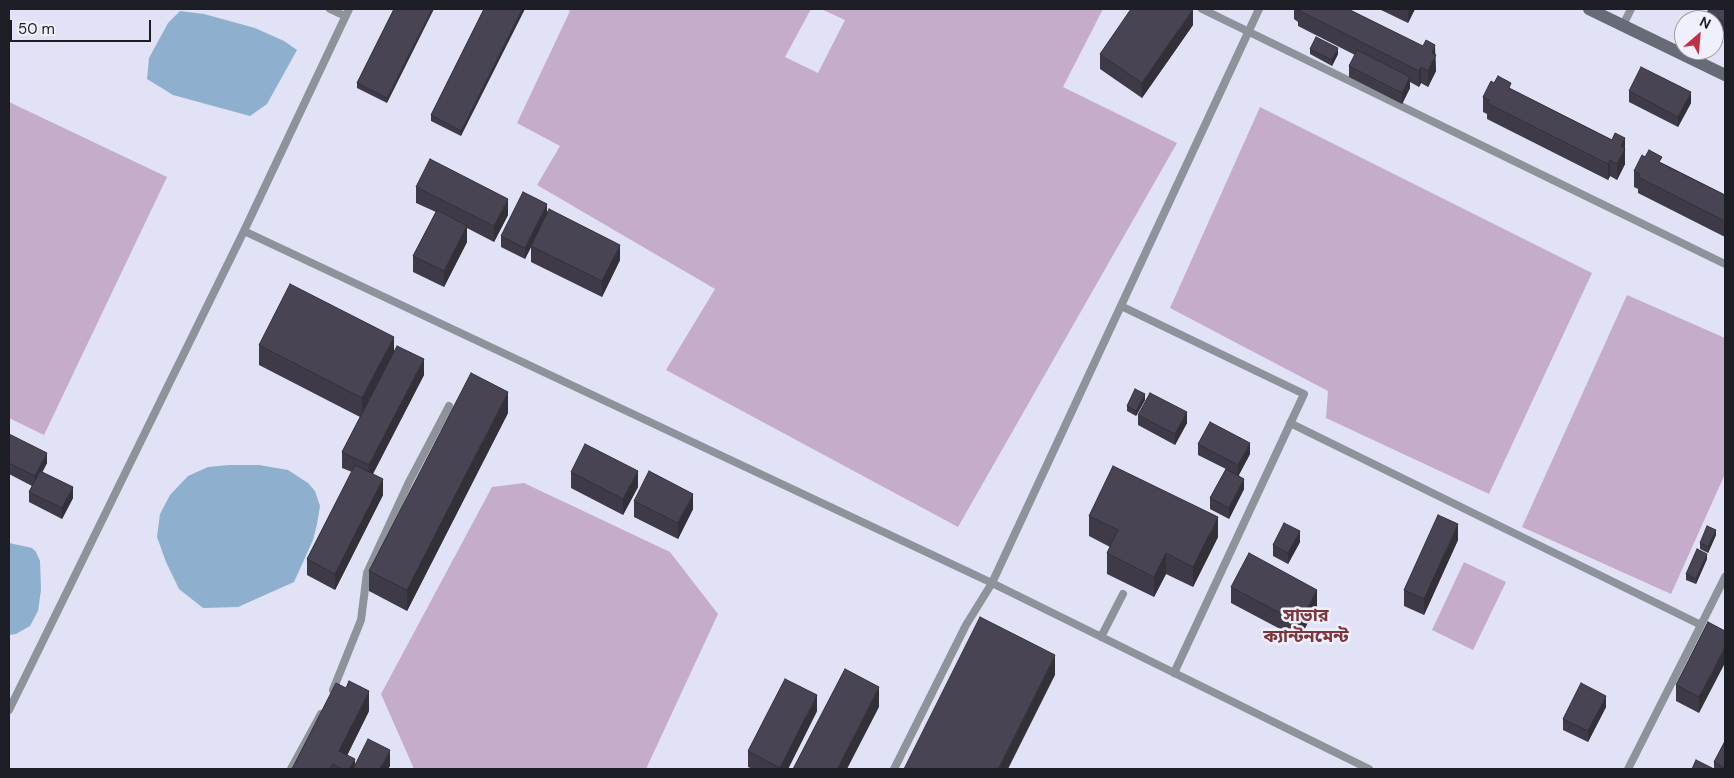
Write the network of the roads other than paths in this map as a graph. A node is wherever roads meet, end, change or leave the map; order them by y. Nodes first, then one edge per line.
1 (330, 9) edge
2 (1202, 9) edge
3 (1259, 9) edge
4 (1589, 9) edge
5 (1631, 9) edge
6 (347, 12) edge
7 (1623, 25) junction
8 (1248, 33) junction
9 (1725, 75) edge
10 (244, 231) junction
11 (1725, 264) edge
12 (1121, 306) junction
13 (449, 406) dead end
14 (1290, 423) junction
15 (1725, 577) edge
16 (992, 583) junction
17 (1123, 594) dead end
18 (1701, 625) junction
19 (1101, 637) junction
20 (1174, 673) junction
21 (331, 695) edge
22 (326, 703) edge
23 (9, 710) edge
24 (291, 769) edge
25 (894, 769) edge
26 (1369, 769) edge
27 (1628, 769) edge

1 - 6 lane
2 - 8 lane
3 - 8 lane
4 - 7 street
5 - 7 lane
6 - 10 lane
7 - 9 street
8 - 11 lane
8 - 12 lane
10 - 16 lane
10 - 23 lane
12 - 14 lane
12 - 16 lane
13 - 21 lane
14 - 18 lane
14 - 20 lane
15 - 18 lane
16 - 19 lane
16 - 25 lane
17 - 19 lane
18 - 27 lane
19 - 20 lane
20 - 26 lane
22 - 24 lane

